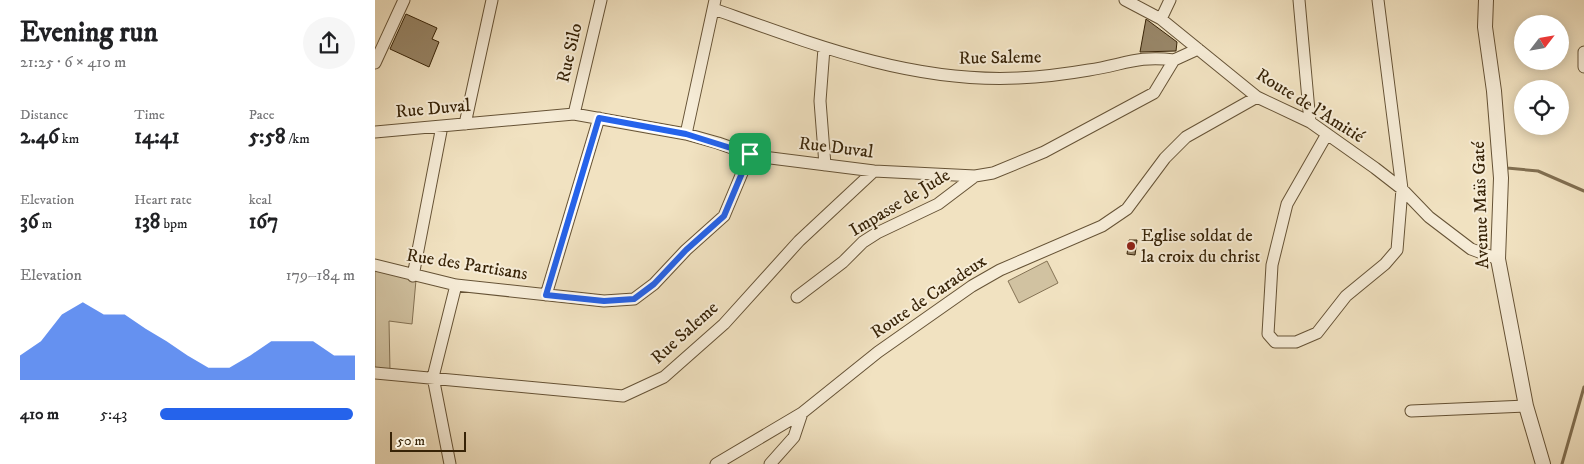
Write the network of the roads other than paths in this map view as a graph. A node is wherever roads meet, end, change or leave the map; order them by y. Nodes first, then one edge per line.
1 (404, 0) edge
2 (492, 0) edge
3 (601, 0) edge
4 (1125, 0) edge
5 (1170, 0) edge
6 (1299, 0) edge
7 (1378, 0) edge
8 (1486, 0) edge
9 (715, 4) edge
10 (1161, 19) junction
11 (824, 48) junction
12 (1198, 49) junction
13 (1584, 52) edge
14 (1174, 60) junction
15 (375, 63) edge
16 (1584, 67) edge
17 (1257, 97) junction
18 (574, 114) junction
19 (599, 118) junction
20 (1310, 122) junction
21 (465, 124) junction
22 (442, 126) junction
23 (375, 132) edge
24 (686, 134) junction
25 (1327, 134) junction
26 (750, 154) junction
27 (825, 165) junction
28 (873, 171) junction
29 (975, 176) junction
30 (1402, 189) junction
31 (1498, 259) junction
32 (375, 265) edge
33 (413, 276) junction
34 (456, 285) junction
35 (546, 295) junction
36 (797, 297) dead end
37 (375, 373) edge
38 (433, 377) junction
39 (1526, 406) junction
40 (1411, 412) dead end
41 (802, 413) junction
42 (450, 464) edge
43 (716, 464) edge
44 (769, 464) edge
45 (1543, 464) edge

1 - 15 street
2 - 21 street
3 - 18 street, Rue Silo
4 - 10 street, Route de l'Amitié
5 - 10 street
6 - 20 street
7 - 30 street
8 - 31 street, Avenue Maïs Gaté
9 - 11 street, Rue Saleme
9 - 24 street
10 - 12 street, Route de l'Amitié
11 - 14 street, Rue Saleme
11 - 27 street
12 - 14 street
12 - 17 street, Route de l'Amitié
13 - 16 street
14 - 29 street, Rue Duval
17 - 20 street, Route de l'Amitié
17 - 41 street, Route de Caradeux
18 - 19 street, Rue Duval
18 - 21 street, Rue Duval
19 - 24 street, Rue Duval
19 - 35 street
20 - 25 street, Route de l'Amitié
21 - 22 street, Rue Duval
22 - 23 street, Rue Duval
22 - 33 street
24 - 26 street, Rue Duval
25 - 30 street, Route de l'Amitié
25 - 30 street
26 - 27 street, Rue Duval
26 - 35 street, Rue des Partisans
27 - 28 street, Rue Duval
28 - 29 street, Rue Duval
28 - 38 street, Rue Saleme
29 - 36 street, Impasse de Jude
30 - 31 street, Route de l'Amitié
31 - 39 street, Avenue Maïs Gaté
32 - 33 street, Rue des Partisans
33 - 34 street, Rue des Partisans
34 - 35 street, Rue des Partisans
34 - 38 street
37 - 38 street, Rue Saleme
38 - 42 street
39 - 40 street
39 - 45 street, Avenue Maïs Gaté
41 - 43 street, Route de Caradeux
41 - 44 street

